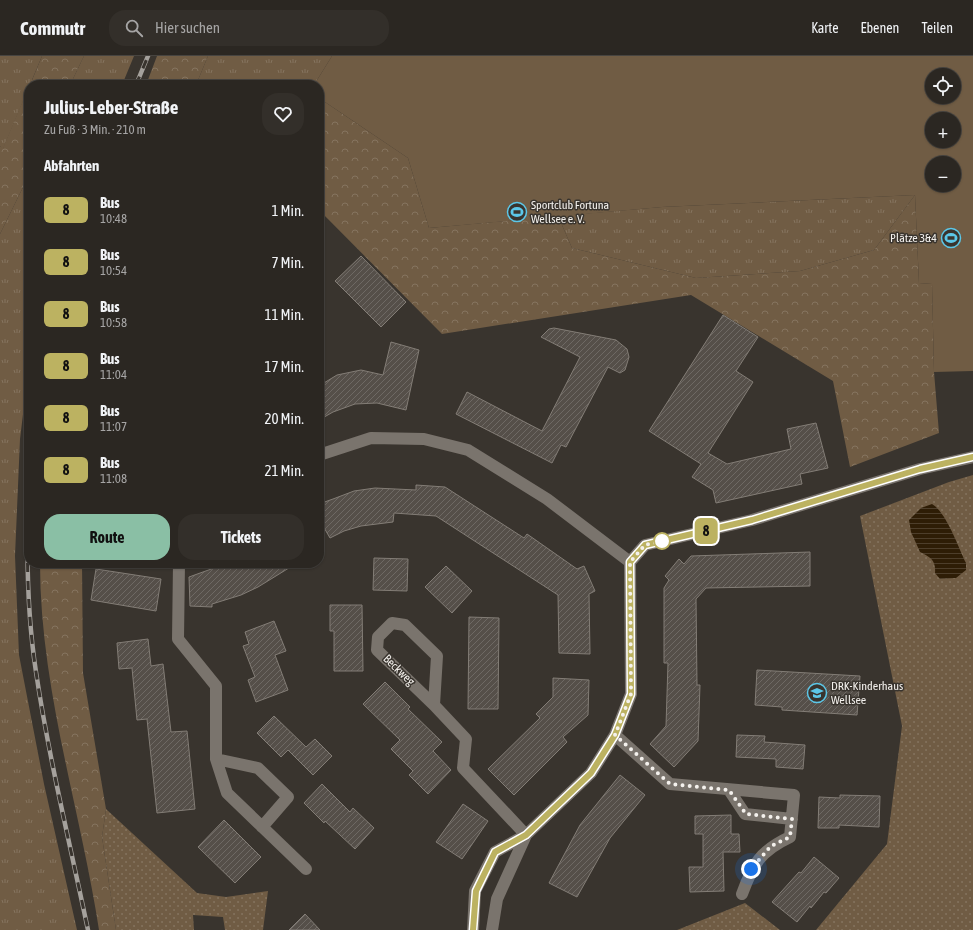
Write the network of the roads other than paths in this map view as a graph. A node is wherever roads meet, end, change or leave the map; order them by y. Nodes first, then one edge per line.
1 (324, 452) edge
2 (973, 457) edge
3 (630, 562) junction
4 (179, 568) edge
5 (434, 705) junction
6 (615, 735) junction
7 (216, 759) junction
8 (729, 790) junction
9 (792, 819) junction
10 (262, 827) junction
11 (526, 835) junction
12 (306, 869) dead end
13 (742, 894) dead end
14 (473, 930) edge
15 (492, 930) edge

1 - 3 street
2 - 3 street
3 - 6 street
4 - 7 street
5 - 5 street, Beckweg
5 - 11 street, Beckweg
6 - 8 street
6 - 11 street
7 - 10 street
7 - 10 street
8 - 9 street
8 - 9 street
9 - 13 street
10 - 12 street
11 - 14 street
11 - 15 street

